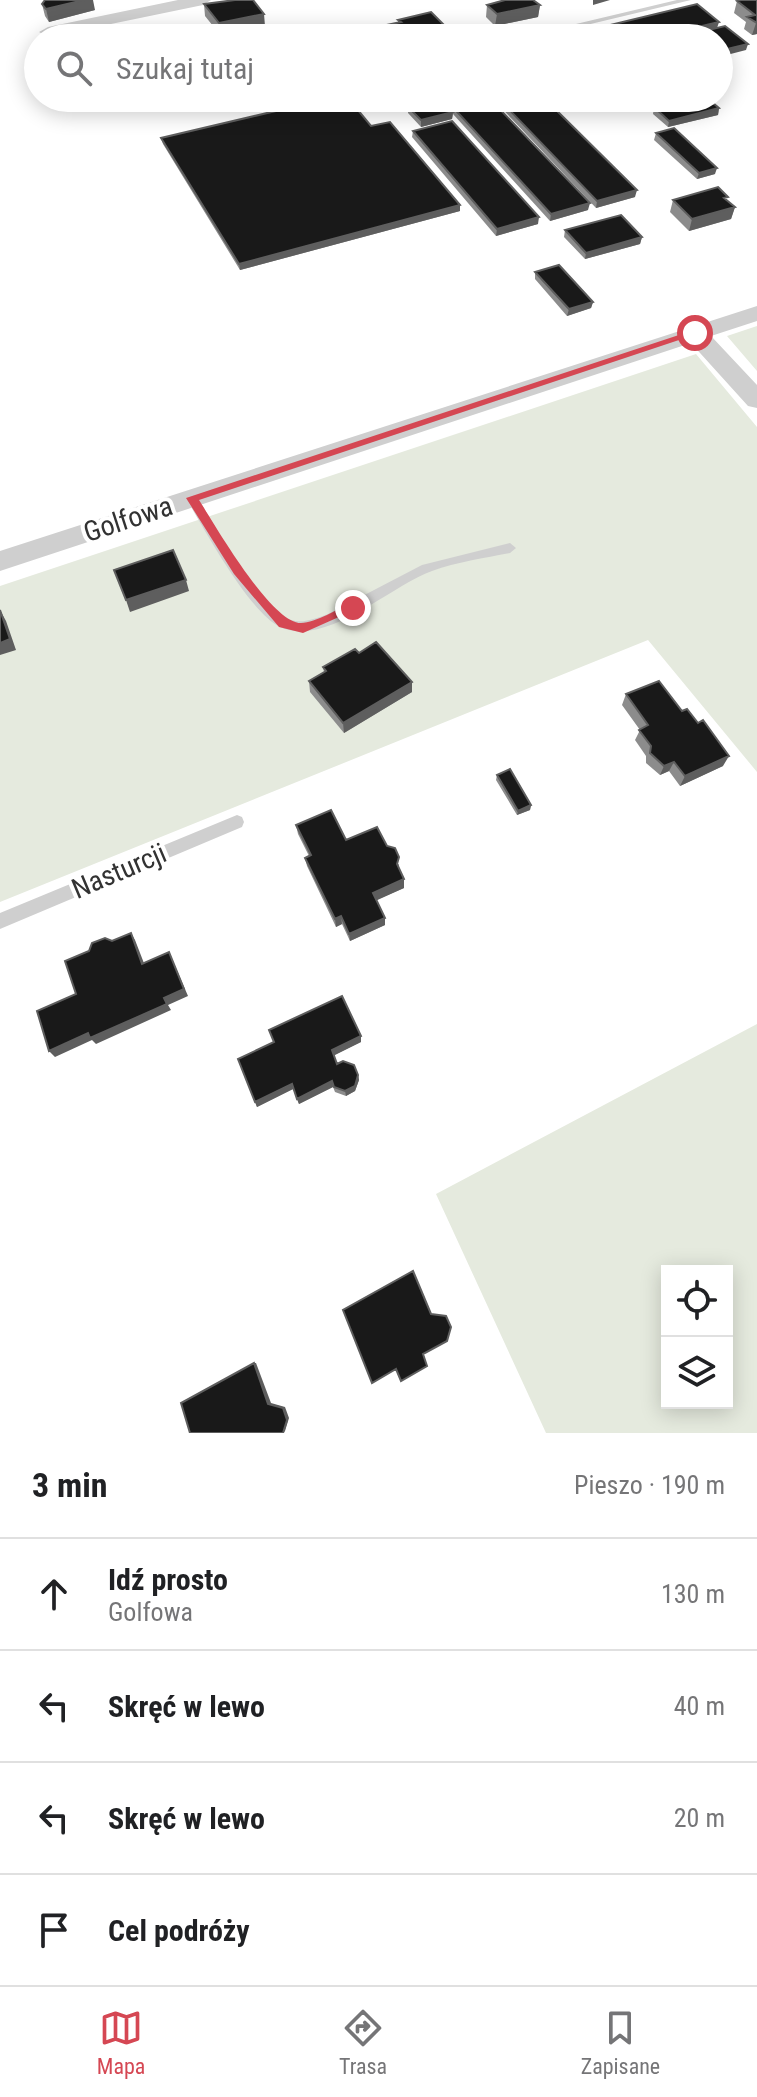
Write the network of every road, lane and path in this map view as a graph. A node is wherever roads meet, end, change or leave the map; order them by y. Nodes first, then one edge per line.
1 (203, 0) edge
2 (687, 0) edge
3 (87, 24) edge
4 (582, 24) edge
5 (757, 313) edge
6 (695, 333) junction
7 (757, 400) edge
8 (192, 498) junction
9 (510, 548) dead end
10 (0, 561) edge
11 (237, 822) dead end
12 (0, 921) edge

1 - 3 street
2 - 4 lane
5 - 6 street, Golfowa
6 - 7 street
6 - 8 street, Golfowa
8 - 9 lane
8 - 10 street, Golfowa
11 - 12 lane, Nasturcji

